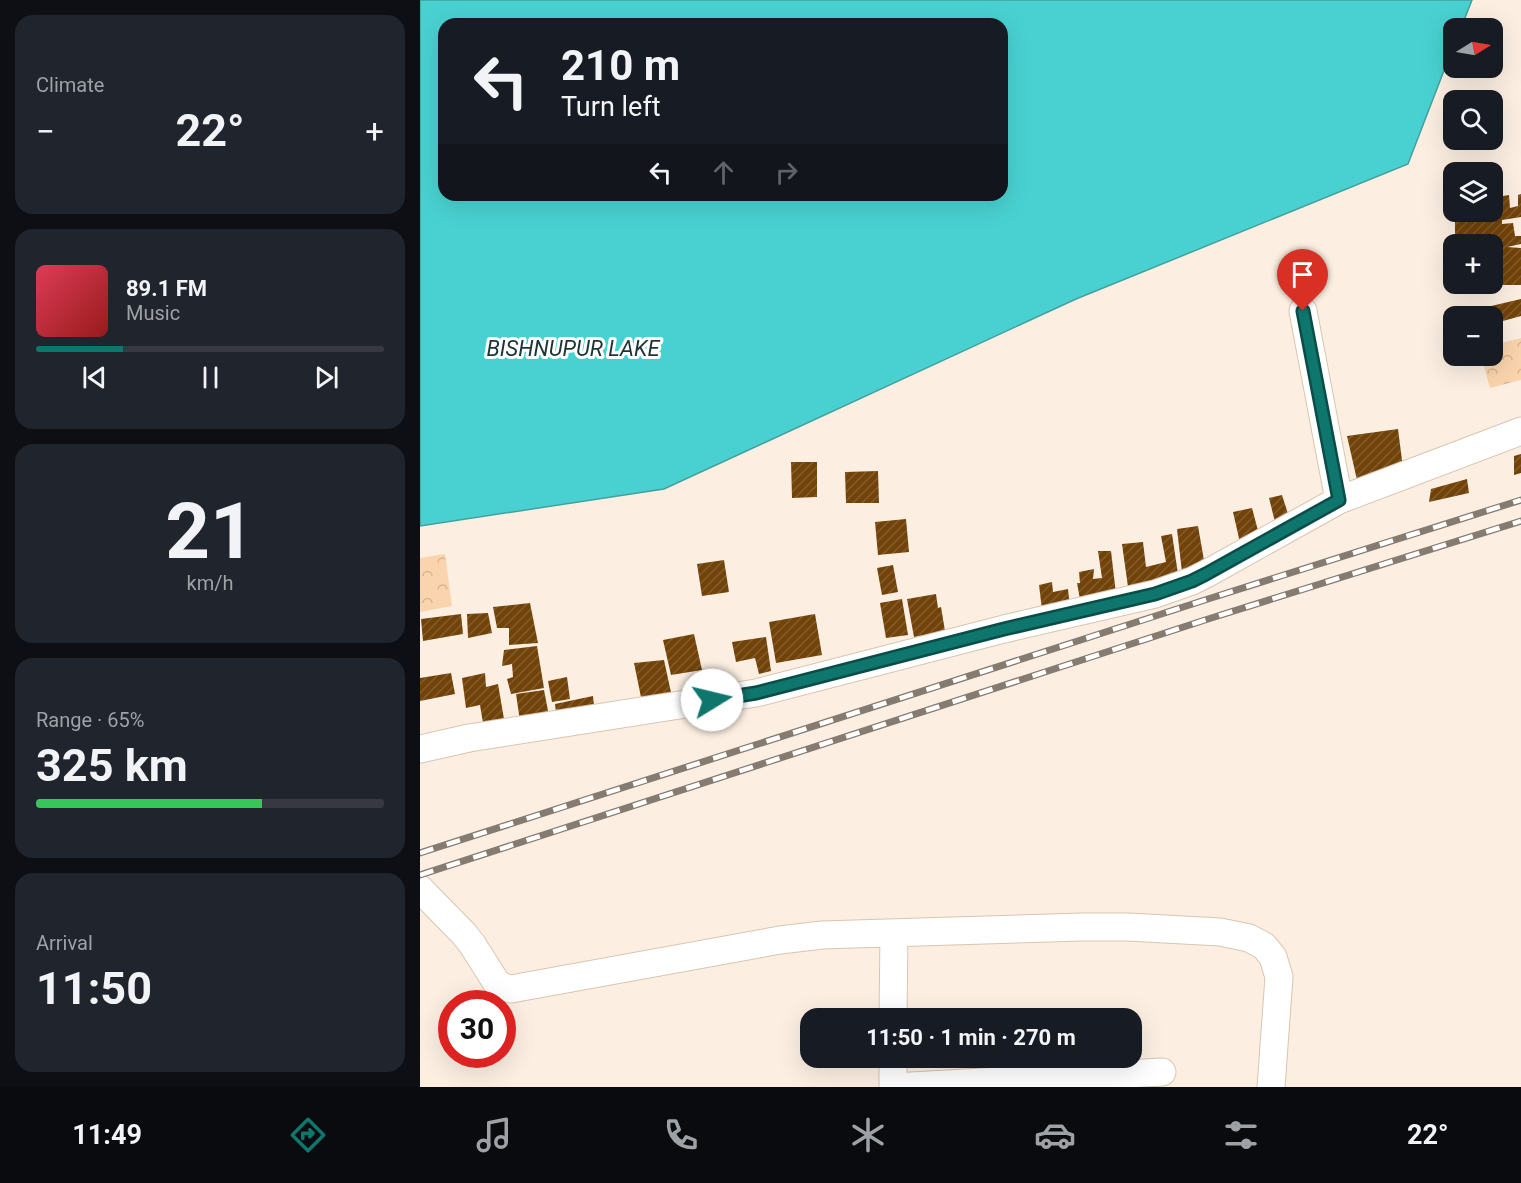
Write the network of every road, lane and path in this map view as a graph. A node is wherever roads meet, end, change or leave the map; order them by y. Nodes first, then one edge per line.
1 (1303, 311) dead end
2 (1521, 431) edge
3 (1339, 500) junction
4 (420, 749) edge
5 (420, 889) edge
6 (894, 933) junction
7 (893, 1008) edge
8 (893, 1068) edge
9 (1162, 1072) dead end
10 (1027, 1083) edge
11 (893, 1087) edge
12 (1271, 1087) edge

1 - 3 street
2 - 3 street
3 - 4 street
5 - 6 street
6 - 7 street
6 - 12 street
8 - 11 street
9 - 10 street
10 - 11 street

